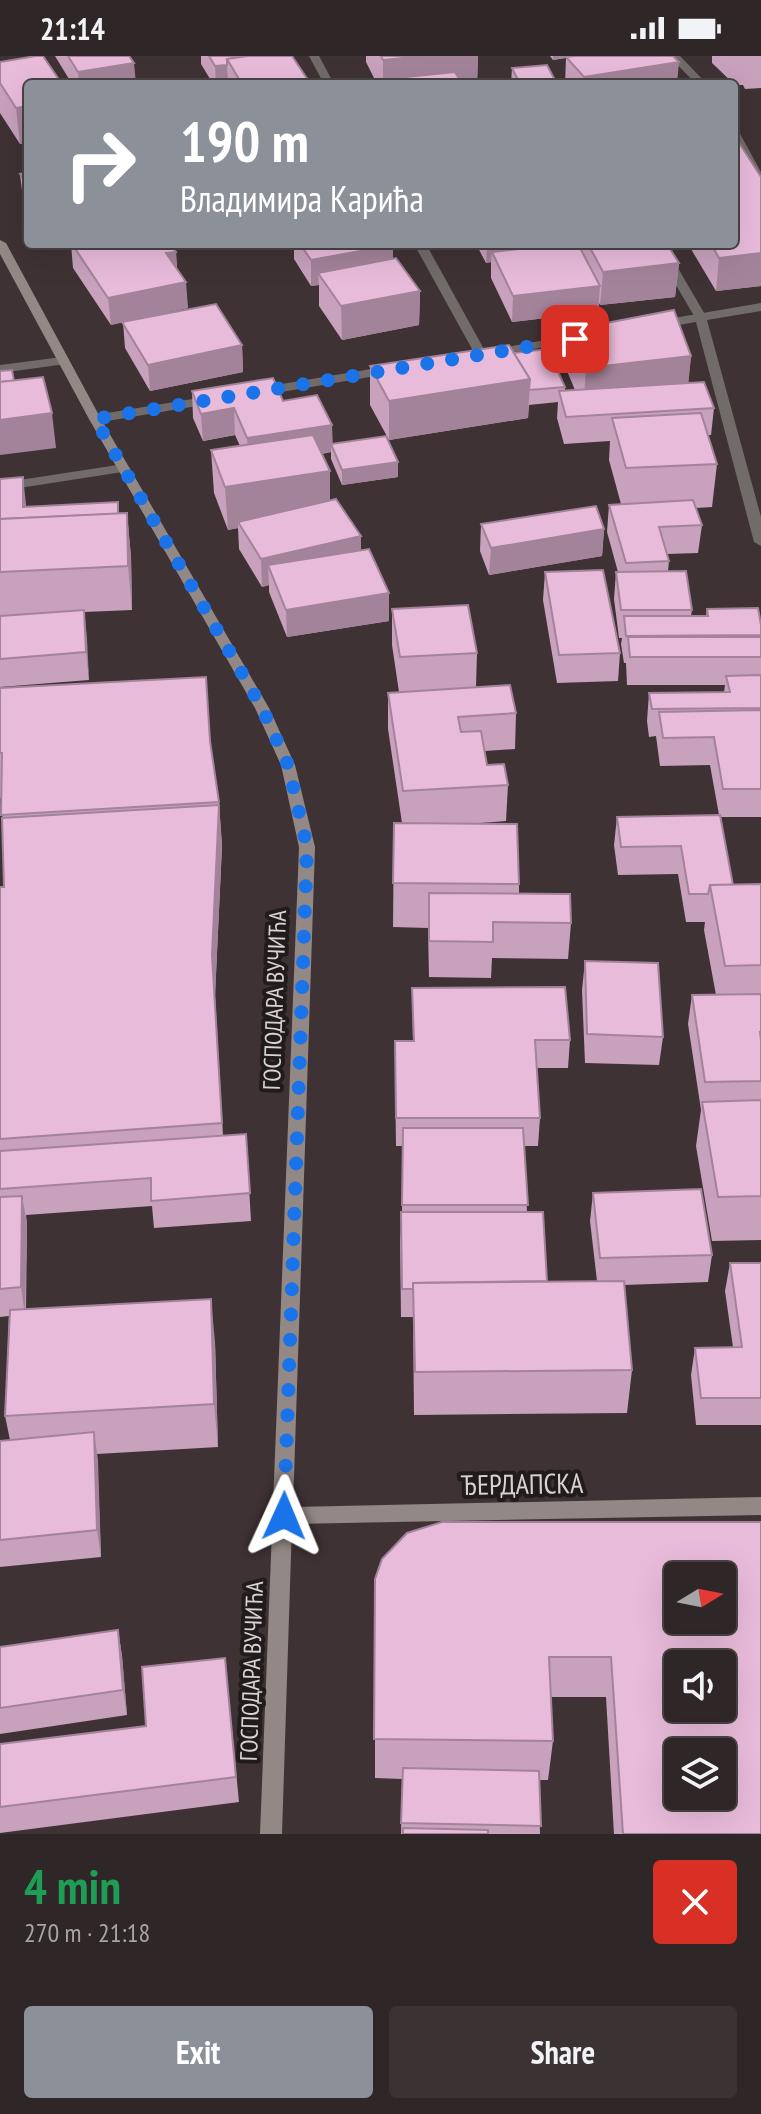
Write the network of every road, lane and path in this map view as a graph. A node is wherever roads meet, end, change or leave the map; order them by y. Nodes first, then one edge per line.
1 (314, 56) edge
2 (674, 56) edge
3 (327, 80) edge
4 (698, 80) edge
5 (738, 139) edge
6 (761, 182) edge
7 (0, 243) edge
8 (422, 248) edge
9 (660, 248) edge
10 (761, 307) edge
11 (701, 318) junction
12 (638, 329) edge
13 (606, 334) edge
14 (481, 355) junction
15 (465, 357) edge
16 (62, 361) junction
17 (405, 367) edge
18 (0, 369) edge
19 (239, 395) edge
20 (224, 398) edge
21 (95, 419) junction
22 (124, 468) junction
23 (0, 487) edge
24 (761, 542) edge
25 (761, 1506) edge
26 (284, 1516) junction
27 (271, 1834) edge

1 - 3 street
2 - 4 street
5 - 6 street
7 - 16 street, ГОСПОДАРА ВУЧИЋА
8 - 14 street
9 - 11 street
10 - 11 street
11 - 12 street
11 - 24 street
13 - 14 street
14 - 15 street
16 - 18 street
16 - 21 street, ГОСПОДАРА ВУЧИЋА
17 - 19 street
20 - 21 street
21 - 22 street, ГОСПОДАРА ВУЧИЋА
22 - 23 street
22 - 26 street, ГОСПОДАРА ВУЧИЋА
25 - 26 street, ЂЕРДАПСКА
26 - 27 street, ГОСПОДАРА ВУЧИЋА

